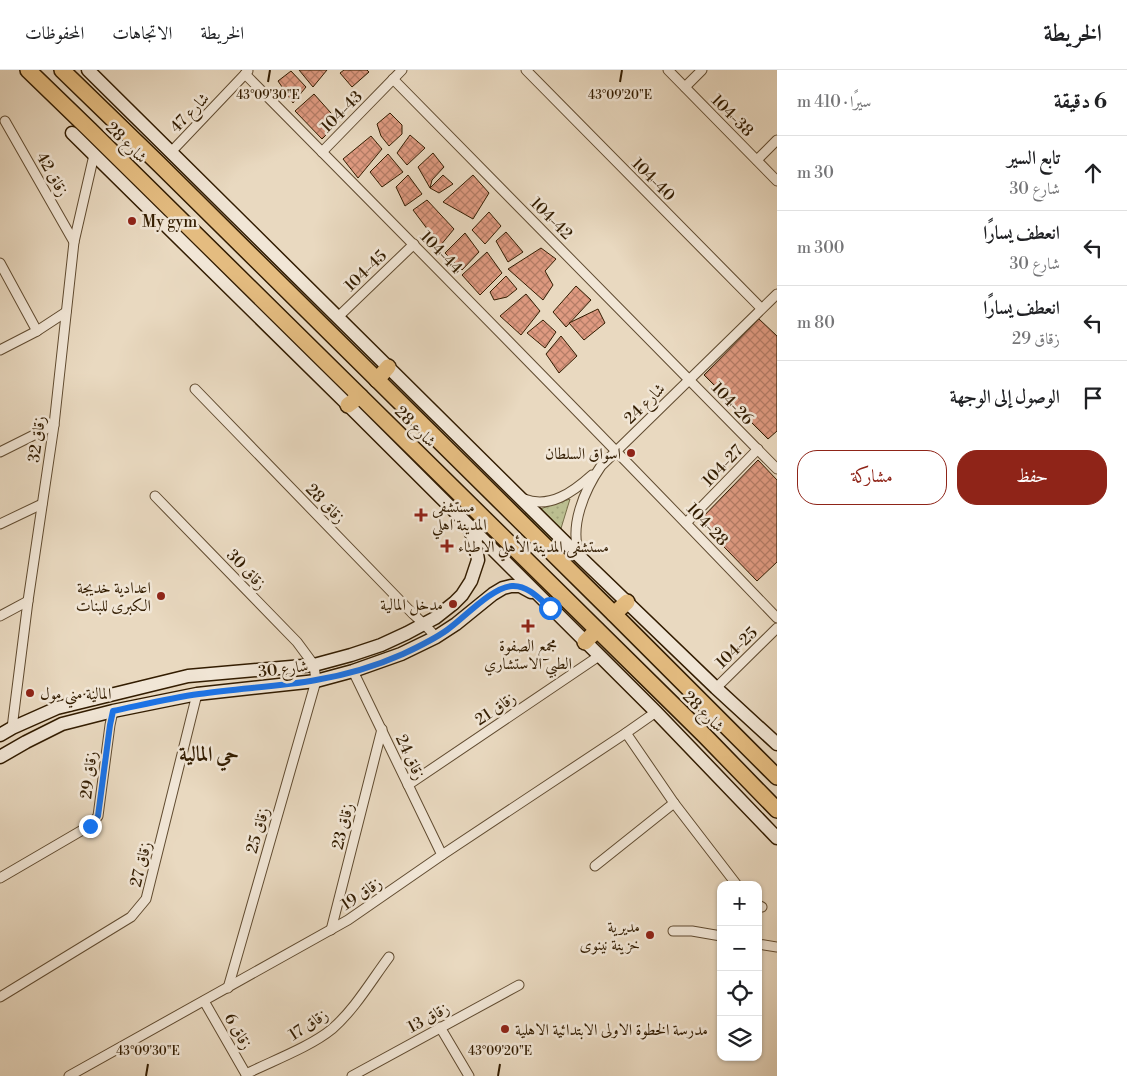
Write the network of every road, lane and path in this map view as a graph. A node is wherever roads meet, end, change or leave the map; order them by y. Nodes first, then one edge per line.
1 (28, 70) edge
2 (62, 70) edge
3 (88, 70) edge
4 (402, 70) edge
5 (526, 70) edge
6 (668, 70) edge
7 (702, 70) edge
8 (247, 72) edge
9 (393, 79) junction
10 (685, 87) junction
11 (5, 121) dead end
12 (80, 133) junction
13 (777, 140) edge
14 (171, 152) junction
15 (322, 152) junction
16 (94, 155) junction
17 (757, 160) junction
18 (777, 181) edge
19 (74, 242) junction
20 (414, 244) junction
21 (1, 266) edge
22 (777, 294) edge
23 (762, 308) junction
24 (66, 312) junction
25 (338, 317) junction
26 (37, 331) junction
27 (0, 350) edge
28 (388, 367) junction
29 (689, 379) junction
30 (377, 380) junction
31 (195, 389) dead end
32 (354, 400) junction
33 (54, 425) junction
34 (758, 449) junction
35 (0, 452) edge
36 (616, 452) junction
37 (601, 466) junction
38 (777, 469) edge
39 (155, 496) dead end
40 (522, 498) junction
41 (42, 504) junction
42 (686, 523) junction
43 (0, 524) edge
44 (467, 525) junction
45 (580, 557) junction
46 (28, 601) junction
47 (626, 602) junction
48 (550, 608) junction
49 (614, 614) junction
50 (0, 616) edge
51 (777, 618) edge
52 (424, 624) junction
53 (777, 628) edge
54 (597, 630) junction
55 (436, 637) junction
56 (586, 642) junction
57 (600, 656) junction
58 (314, 665) junction
59 (353, 672) junction
60 (316, 680) junction
61 (716, 688) junction
62 (198, 694) junction
63 (113, 711) junction
64 (656, 712) junction
65 (720, 719) junction
66 (12, 728) junction
67 (382, 729) junction
68 (626, 734) junction
69 (0, 735) edge
70 (705, 736) junction
71 (777, 744) edge
72 (0, 757) edge
73 (777, 777) edge
74 (408, 785) junction
75 (674, 804) junction
76 (777, 810) edge
77 (777, 838) edge
78 (442, 855) junction
79 (594, 866) dead end
80 (0, 878) edge
81 (734, 881) edge
82 (331, 930) junction
83 (673, 931) dead end
84 (717, 935) edge
85 (762, 945) edge
86 (777, 947) edge
87 (389, 957) dead end
88 (519, 985) dead end
89 (228, 988) junction
90 (0, 997) edge
91 (204, 1001) junction
92 (440, 1028) junction
93 (247, 1075) edge
94 (69, 1076) edge
95 (352, 1076) edge
96 (469, 1076) edge

1 - 12 highway, شارع 28
2 - 30 highway, شارع 28
3 - 14 main road
4 - 9 street, 104-43
5 - 23 street, 104-40
6 - 10 street, 104-38
7 - 10 street
8 - 14 street, شارع 47
8 - 15 street, 104-44
9 - 15 street, 104-43
9 - 29 street, 104-42
10 - 17 street, 104-38
11 - 19 street, زقاق 42
12 - 16 main road
12 - 32 highway, شارع 28
13 - 17 street
14 - 25 main road
15 - 20 street, 104-44
16 - 19 street, زقاق 32
16 - 32 main road
17 - 18 street, 104-38
19 - 24 street, زقاق 32
20 - 25 street, 104-45
20 - 36 street, 104-44
21 - 26 street
22 - 23 street, شارع 24
23 - 29 street, شارع 24
24 - 26 street
24 - 33 street, زقاق 32
25 - 28 main road
26 - 27 street
28 - 30 highway
28 - 40 main road
29 - 34 street, 104-26
29 - 36 street, شارع 24
30 - 49 highway, شارع 28
31 - 52 street, زقاق 28
32 - 44 main road
32 - 54 highway, شارع 28
33 - 35 street
33 - 41 street, زقاق 32
34 - 38 street, 104-26
34 - 42 street, 104-27
36 - 37 street, شارع 24
36 - 42 street, 104-28
37 - 40 street
37 - 45 street, شارع 24
39 - 58 street, زقاق 30
40 - 45 main road
41 - 43 street
41 - 46 street, زقاق 32
42 - 51 street, 104-28
44 - 48 main road
44 - 52 main road, شارع 30
45 - 47 main road
46 - 50 street
46 - 66 street, زقاق 32
47 - 49 highway
47 - 61 main road
48 - 55 main road, شارع 30
48 - 56 main road
49 - 65 highway, شارع 28
52 - 55 street, زقاق 28
52 - 58 main road, شارع 30
53 - 61 street, 104-25
54 - 56 highway
54 - 70 highway, شارع 28
55 - 59 main road, شارع 30
56 - 57 main road
57 - 64 main road
57 - 74 street, زقاق 21
58 - 60 street
58 - 66 main road, شارع 30
59 - 60 main road, شارع 30
59 - 67 street, زقاق 24
60 - 62 main road, شارع 30
60 - 89 street, زقاق 25
61 - 71 main road
62 - 63 main road, شارع 30
62 - 90 street, زقاق 27
63 - 72 main road, شارع 30
63 - 80 street, زقاق 29
64 - 68 street, زقاق 19
64 - 77 main road
65 - 70 highway
65 - 73 highway, شارع 28
66 - 69 main road, شارع 30
67 - 74 street, زقاق 24
67 - 82 street, زقاق 23
68 - 75 street
68 - 78 street, زقاق 19
70 - 76 highway, شارع 28
74 - 78 street, زقاق 24
75 - 79 street
75 - 81 street
78 - 82 street, زقاق 19
82 - 89 street, زقاق 19
83 - 84 street
85 - 86 street
87 - 93 street, زقاق 17
88 - 92 street, زقاق 13
89 - 91 street, زقاق 19
91 - 93 street, زقاق 6
91 - 94 street, زقاق 19
92 - 95 street, زقاق 13
92 - 96 street

